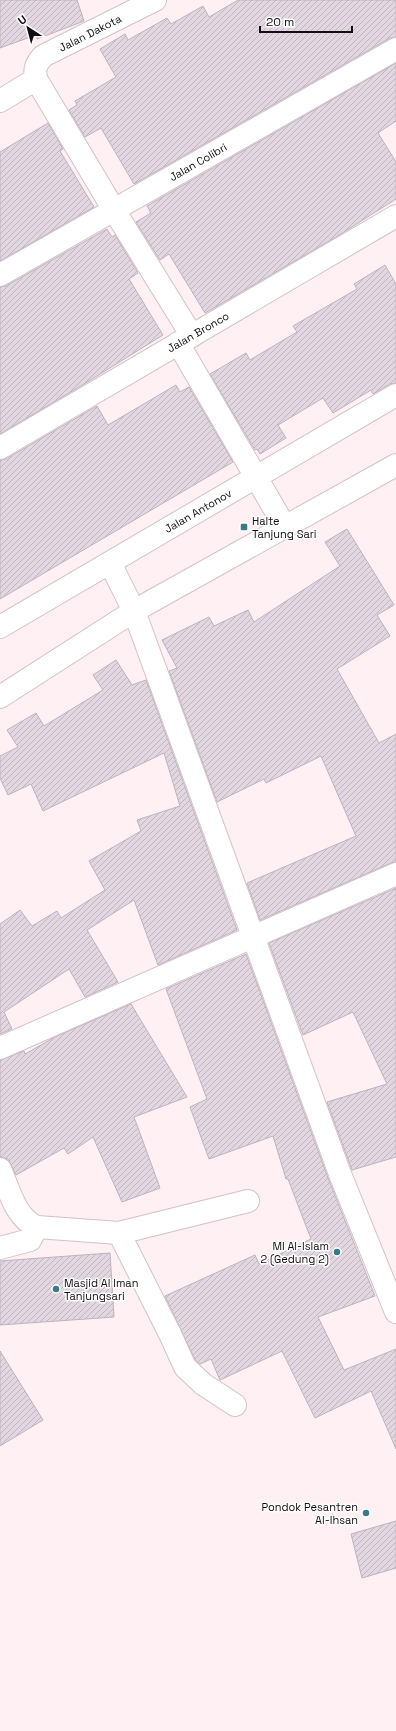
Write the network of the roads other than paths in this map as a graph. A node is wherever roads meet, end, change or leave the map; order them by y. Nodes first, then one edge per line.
1 (155, 0) edge
2 (396, 49) edge
3 (36, 79) junction
4 (0, 101) edge
5 (114, 210) junction
6 (396, 216) edge
7 (0, 275) edge
8 (185, 340) junction
9 (396, 395) edge
10 (0, 448) edge
11 (396, 465) edge
12 (256, 477) junction
13 (286, 526) junction
14 (110, 563) junction
15 (134, 611) junction
16 (0, 627) edge
17 (0, 697) edge
18 (396, 874) edge
19 (253, 936) junction
20 (0, 1048) edge
21 (0, 1169) edge
22 (248, 1201) dead end
23 (37, 1227) junction
24 (119, 1233) junction
25 (0, 1248) edge
26 (396, 1312) edge
27 (235, 1405) dead end

1 - 3 street, Jalan Dakota
2 - 5 street, Jalan Colibri
3 - 4 street
3 - 5 street
5 - 7 street, Jalan Colibri
5 - 8 street
6 - 8 street, Jalan Bronco
8 - 10 street, Jalan Bronco
8 - 12 street
9 - 12 street, Jalan Antonov
11 - 13 street
12 - 13 street
12 - 14 street, Jalan Antonov
13 - 15 street
14 - 15 street
14 - 16 street, Jalan Antonov
15 - 17 street
15 - 19 street
18 - 19 street
19 - 20 street
19 - 26 street
21 - 23 street
22 - 24 street
23 - 24 street
23 - 25 street
24 - 27 street

